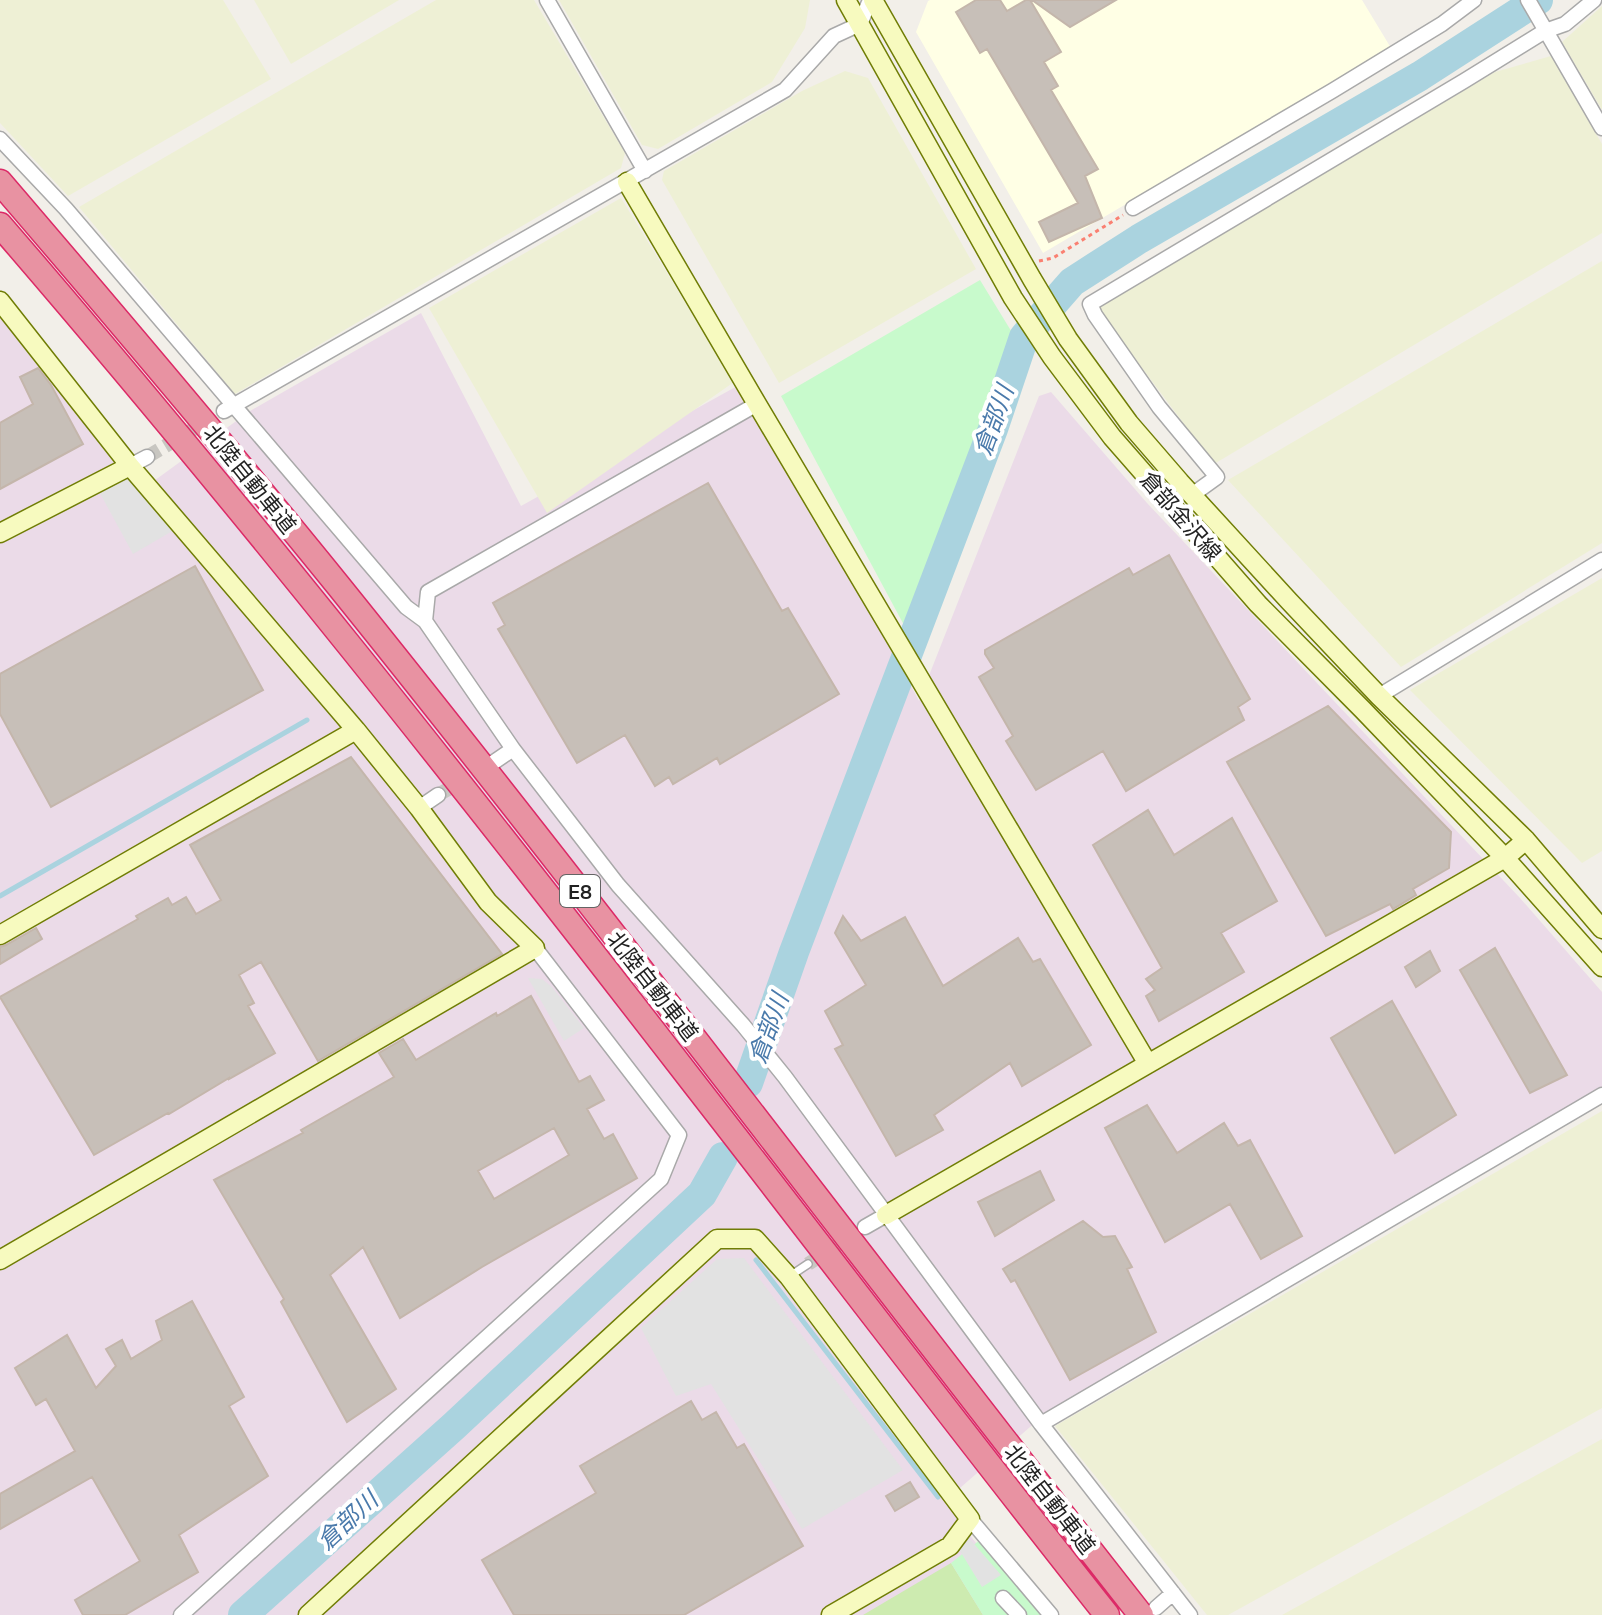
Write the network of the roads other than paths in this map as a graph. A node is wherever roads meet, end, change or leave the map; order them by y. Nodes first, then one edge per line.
1 (547, 0) edge
2 (846, 0) edge
3 (1474, 0) edge
4 (1528, 0) edge
5 (1594, 0) edge
6 (877, 2) edge
7 (860, 24) junction
8 (1545, 31) junction
9 (1602, 128) edge
10 (0, 139) edge
11 (645, 171) junction
12 (0, 182) edge
13 (627, 182) junction
14 (1133, 208) road end
15 (0, 225) edge
16 (0, 301) edge
17 (757, 404) junction
18 (229, 408) junction
19 (147, 457) tunnel mouth
20 (130, 466) junction
21 (1192, 495) junction
22 (0, 533) edge
23 (1602, 560) edge
24 (425, 621) junction
25 (1379, 696) junction
26 (356, 730) junction
27 (513, 749) junction
28 (494, 762) tunnel mouth
29 (438, 795) tunnel mouth
30 (419, 808) junction
31 (1526, 840) junction
32 (1505, 858) junction
33 (1602, 929) edge
34 (0, 935) edge
35 (535, 948) junction
36 (1602, 967) edge
37 (1148, 1064) junction
38 (1602, 1095) edge
39 (886, 1215) junction
40 (865, 1227) tunnel mouth
41 (0, 1260) edge
42 (808, 1264) tunnel mouth
43 (789, 1277) junction
44 (1041, 1424) junction
45 (970, 1519) junction
46 (1173, 1593) junction
47 (1003, 1598) dead end
48 (1149, 1612) edge
49 (181, 1615) edge
50 (308, 1615) edge
51 (831, 1615) edge
52 (1019, 1615) edge
53 (1051, 1615) edge
54 (1107, 1615) edge
55 (1190, 1615) edge

1 - 11 street
2 - 7 street, 倉部金沢線
3 - 14 street
4 - 8 street
5 - 8 street
6 - 7 street
6 - 21 street, 倉部金沢線
7 - 11 street
7 - 32 street, 倉部金沢線
8 - 9 street
8 - 21 street
10 - 18 street
11 - 13 street
12 - 48 highway, 北陸自動車道 / E8
13 - 17 street
13 - 18 street
15 - 54 highway, 北陸自動車道 / E8
16 - 20 street
17 - 24 street
17 - 37 street
18 - 24 street
19 - 20 street
20 - 22 street
20 - 26 street
21 - 25 street, 倉部金沢線
23 - 25 street
24 - 27 street
25 - 31 street, 倉部金沢線
26 - 30 street
26 - 34 street
27 - 28 street
27 - 39 street
29 - 30 street
30 - 35 street
31 - 32 street
31 - 33 street, 倉部金沢線
32 - 36 street, 倉部金沢線
32 - 37 street
35 - 41 street
35 - 49 street
37 - 39 street
38 - 44 street
39 - 40 street
39 - 44 street
42 - 43 lane
43 - 45 street
43 - 50 street
44 - 46 street
45 - 51 street
45 - 53 street
46 - 48 street
46 - 55 street
47 - 52 street

